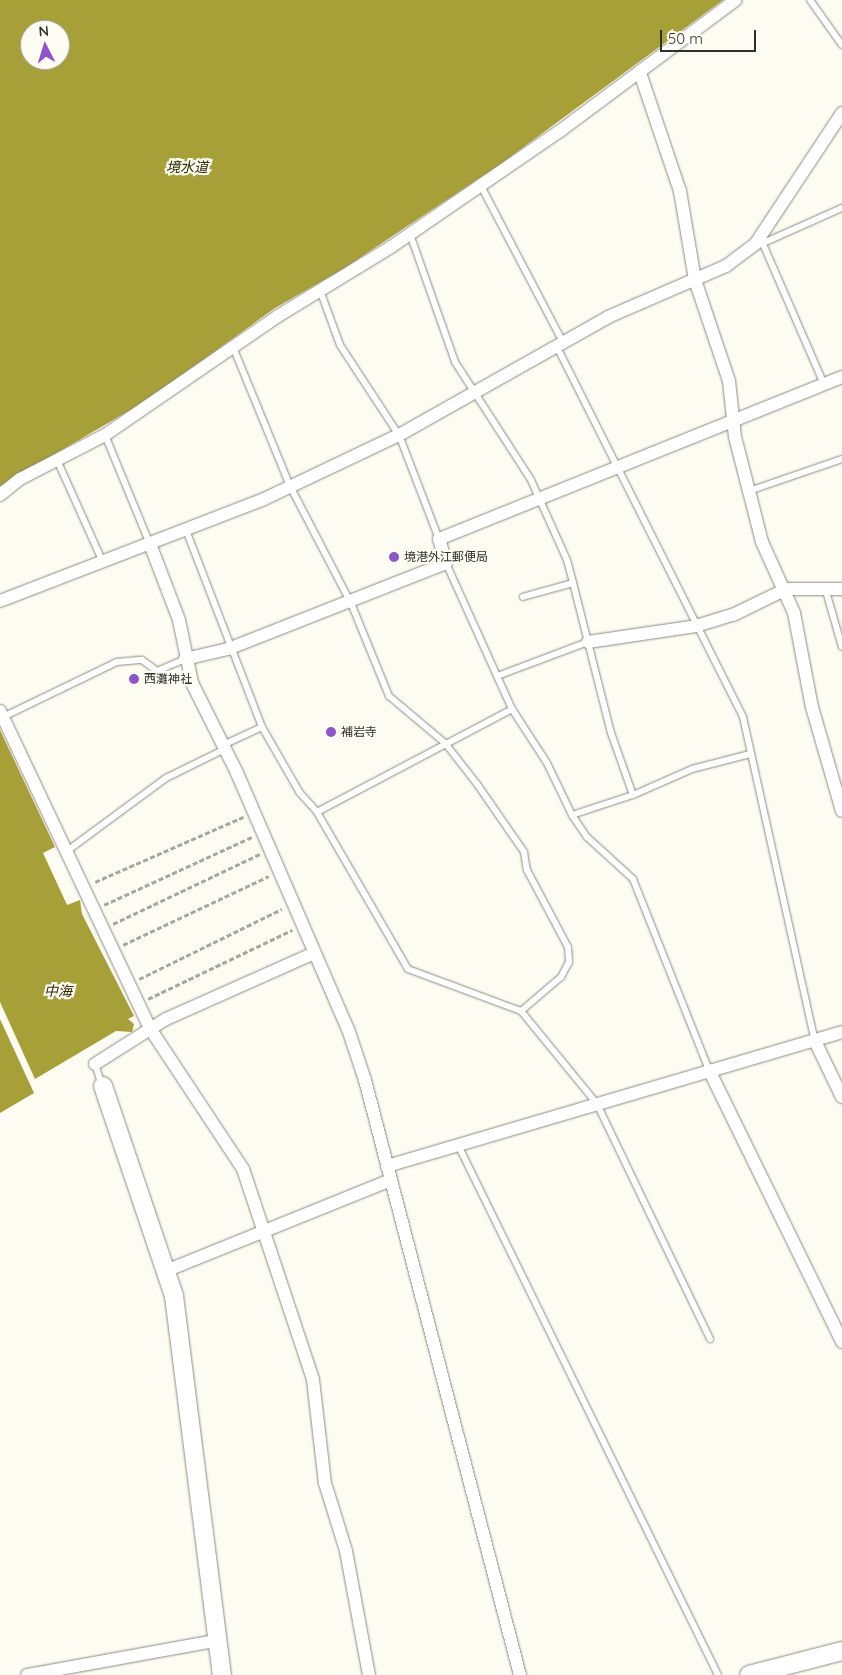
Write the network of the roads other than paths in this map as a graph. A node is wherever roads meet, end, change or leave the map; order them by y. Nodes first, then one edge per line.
1 (736, 0) edge
2 (810, 0) edge
3 (842, 45) edge
4 (640, 73) junction
5 (842, 113) edge
6 (481, 186) junction
7 (842, 208) edge
8 (410, 234) junction
9 (760, 244) junction
10 (695, 280) junction
11 (321, 293) junction
12 (559, 342) junction
13 (233, 347) junction
14 (842, 377) edge
15 (824, 384) junction
16 (473, 393) junction
17 (734, 422) junction
18 (105, 435) junction
19 (399, 435) junction
20 (842, 459) edge
21 (57, 460) junction
22 (618, 470) junction
23 (290, 486) junction
24 (749, 492) junction
25 (0, 494) edge
26 (540, 500) junction
27 (186, 530) junction
28 (439, 539) junction
29 (150, 544) junction
30 (102, 560) junction
31 (446, 563) junction
32 (573, 583) junction
33 (786, 589) junction
34 (837, 592) edge
35 (523, 597) dead end
36 (0, 601) edge
37 (352, 602) junction
38 (696, 626) junction
39 (588, 642) junction
40 (842, 647) edge
41 (228, 649) junction
42 (185, 660) junction
43 (500, 675) junction
44 (512, 710) junction
45 (1, 714) edge
46 (262, 727) junction
47 (445, 744) junction
48 (224, 747) junction
49 (750, 754) junction
50 (633, 796) junction
51 (842, 811) edge
52 (317, 812) junction
53 (572, 815) junction
54 (67, 851) junction
55 (312, 954) junction
56 (521, 1011) junction
57 (151, 1030) junction
58 (842, 1032) edge
59 (815, 1041) junction
60 (95, 1064) joint
61 (709, 1070) junction
62 (103, 1086) joint
63 (842, 1097) edge
64 (597, 1104) junction
65 (459, 1147) junction
66 (387, 1166) junction
67 (391, 1180) junction
68 (262, 1235) junction
69 (168, 1270) junction
70 (710, 1339) dead end
71 (842, 1342) edge
72 (219, 1640) junction
73 (842, 1651) edge
74 (27, 1675) edge
75 (222, 1675) edge
76 (369, 1675) edge
77 (520, 1675) edge
78 (718, 1675) edge
79 (749, 1675) edge

1 - 4 street
2 - 3 lane
4 - 6 street
4 - 10 street
5 - 9 street
6 - 8 street
6 - 12 lane
7 - 9 lane
8 - 11 street
8 - 16 lane
9 - 10 street
9 - 15 lane
10 - 12 street
10 - 17 street
11 - 13 street
11 - 19 lane
12 - 16 street
12 - 22 lane
13 - 18 street
13 - 23 lane
14 - 15 street
15 - 17 street
16 - 19 street
16 - 26 lane
17 - 22 street
17 - 24 street
18 - 21 street
18 - 29 lane
19 - 23 street
19 - 28 lane
20 - 24 lane
21 - 25 street
21 - 30 lane
22 - 26 street
22 - 38 lane
23 - 27 street
23 - 37 lane
24 - 33 street
26 - 28 street
26 - 32 lane
27 - 29 street
27 - 41 lane
28 - 31 street
29 - 30 street
29 - 42 street
30 - 36 street
31 - 37 street
31 - 43 lane
32 - 35 lane
32 - 39 lane
33 - 34 street
33 - 38 street
33 - 51 street
34 - 40 lane
37 - 41 street
37 - 47 lane
38 - 39 street
38 - 49 lane
39 - 43 lane
39 - 50 lane
41 - 42 street
41 - 46 lane
42 - 45 lane
42 - 48 street
43 - 44 lane
44 - 47 lane
44 - 53 lane
45 - 54 street
46 - 48 lane
46 - 52 lane
47 - 52 lane
47 - 56 lane
48 - 54 lane
48 - 55 street
49 - 50 lane
49 - 59 lane
50 - 53 lane
52 - 56 lane
53 - 61 lane
54 - 57 street
55 - 57 street
55 - 66 street
56 - 64 lane
57 - 60 street
57 - 68 street
58 - 59 street
59 - 61 street
59 - 63 street
60 - 62 lane
61 - 64 street
61 - 71 street
62 - 69 street
64 - 65 street
64 - 70 lane
65 - 66 street
65 - 78 lane
66 - 67 street
67 - 68 street
67 - 77 street
68 - 69 street
68 - 76 street
69 - 72 street
72 - 74 street
72 - 75 street
73 - 79 street

